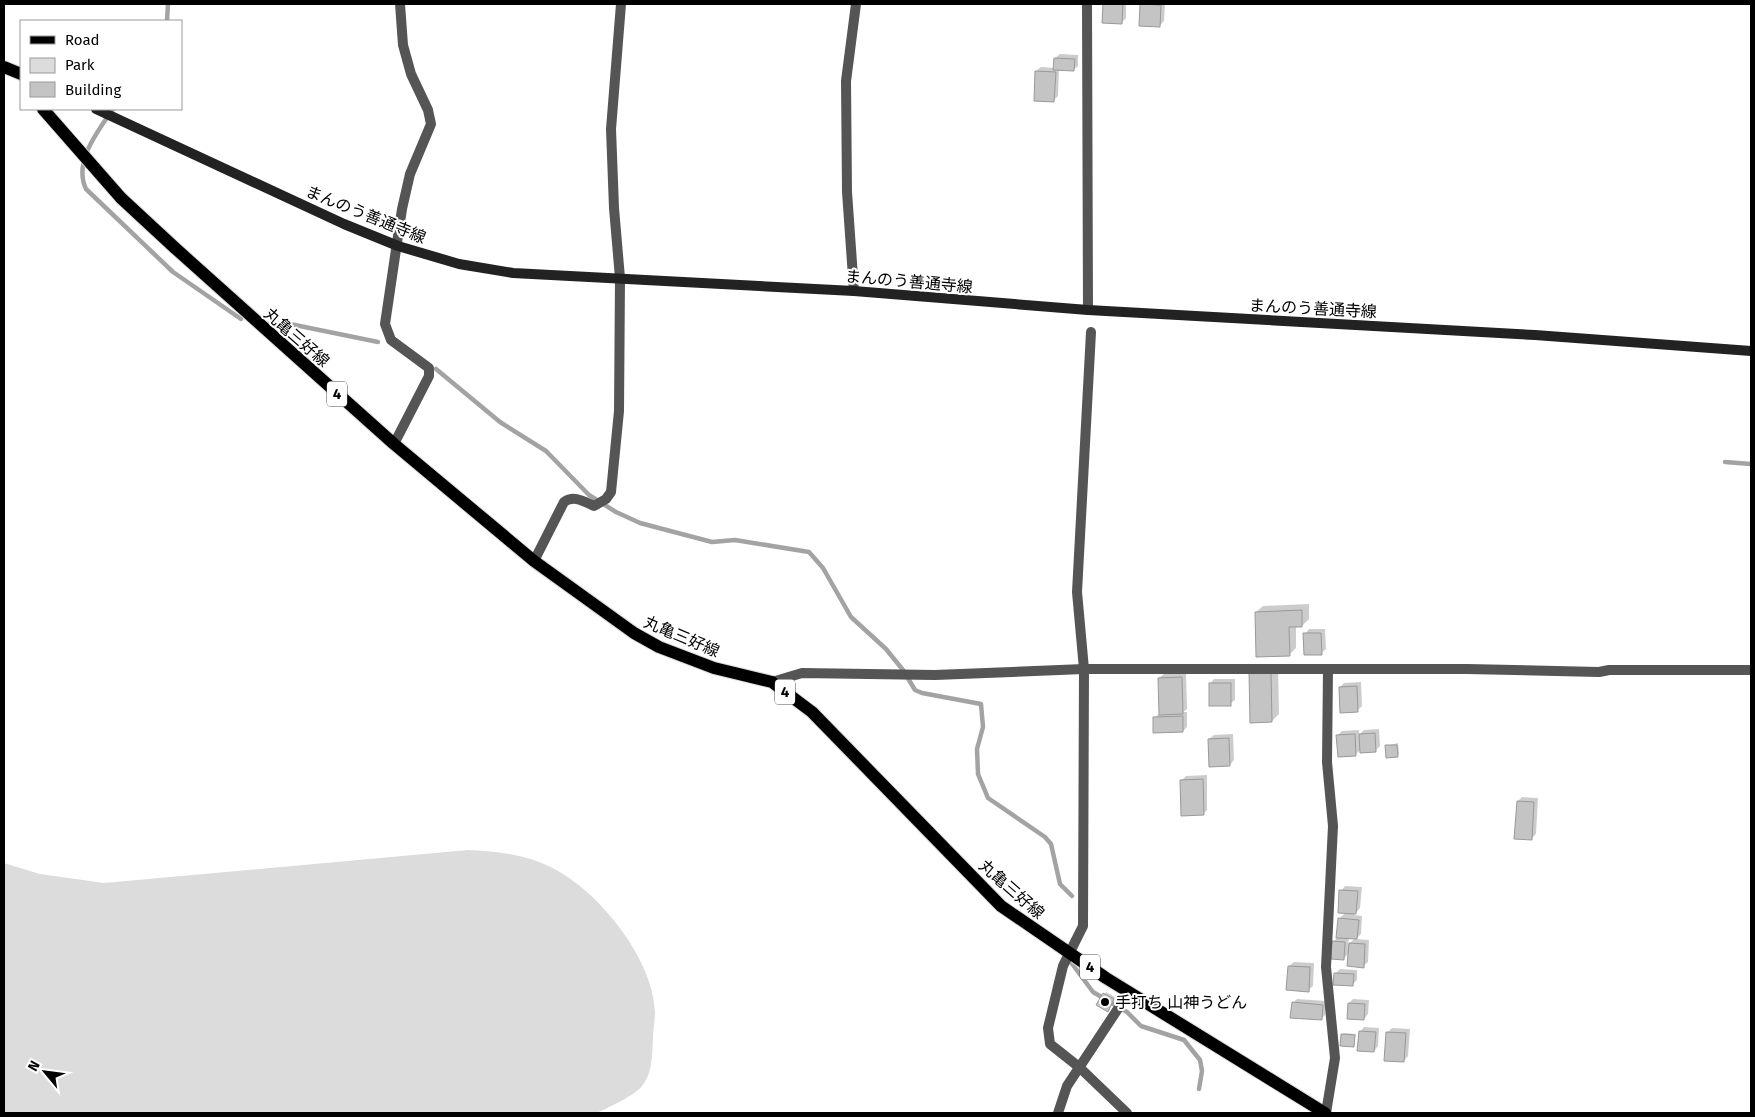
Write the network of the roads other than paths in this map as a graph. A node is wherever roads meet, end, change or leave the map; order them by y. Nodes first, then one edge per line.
1 (400, 4) edge
2 (621, 4) edge
3 (856, 4) edge
4 (1087, 4) edge
5 (4, 66) edge
6 (20, 74) edge
7 (44, 110) edge
8 (98, 110) edge
9 (398, 246) junction
10 (620, 278) junction
11 (854, 291) junction
12 (1088, 310) junction
13 (1091, 332) dead end
14 (1751, 351) edge
15 (394, 444) junction
16 (534, 561) junction
17 (1084, 669) junction
18 (1328, 669) junction
19 (1751, 670) edge
20 (772, 682) junction
21 (1068, 952) junction
22 (1127, 996) junction
23 (1080, 1067) junction
24 (1058, 1113) edge
25 (1127, 1113) edge
26 (1326, 1113) edge

1 - 9 street
2 - 10 street
3 - 11 street
4 - 12 street
5 - 6 main road
7 - 15 main road, 丸亀三好線 / 4
8 - 9 main road, まんのう善通寺線
9 - 10 main road, まんのう善通寺線
9 - 15 street
10 - 11 main road, まんのう善通寺線
10 - 16 street
11 - 12 main road, まんのう善通寺線
12 - 14 main road, まんのう善通寺線
13 - 17 street
15 - 16 main road, 丸亀三好線 / 4
16 - 20 main road, 丸亀三好線 / 4
17 - 18 street
17 - 20 street
17 - 21 street
18 - 19 street
18 - 26 street
20 - 21 main road, 丸亀三好線 / 4
21 - 22 main road, 丸亀三好線 / 4
21 - 23 street
22 - 23 street
22 - 26 main road, 丸亀三好線 / 4
23 - 24 street
23 - 25 street

